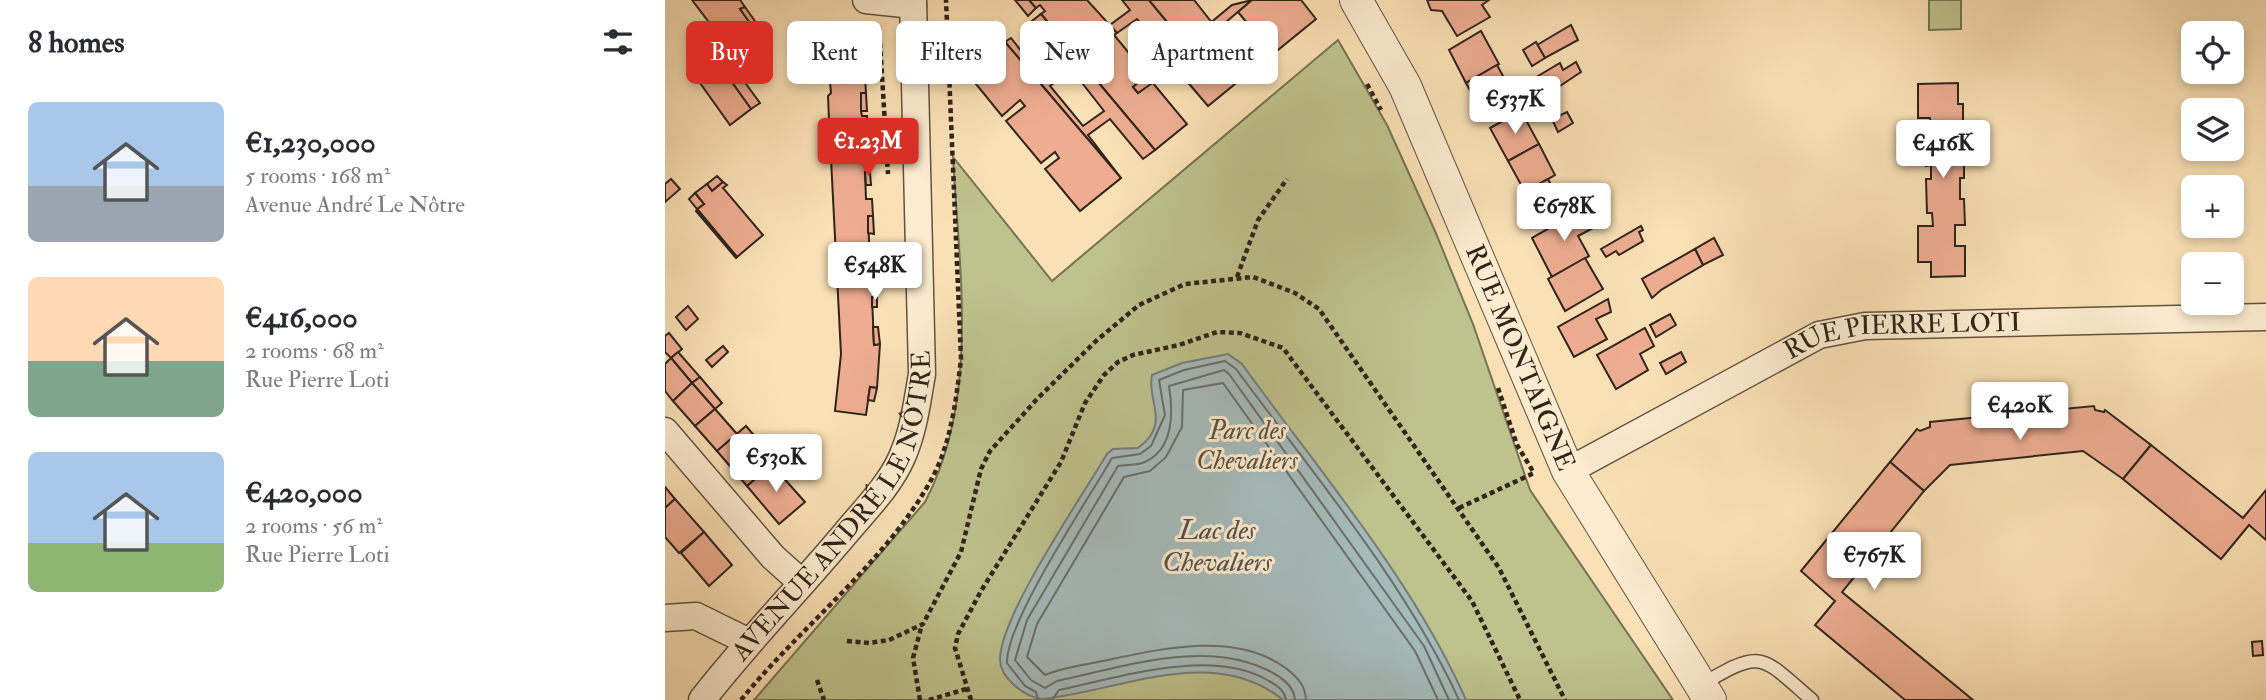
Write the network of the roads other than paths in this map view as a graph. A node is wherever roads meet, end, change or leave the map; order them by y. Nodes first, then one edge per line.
1 (1356, 0) edge
2 (913, 3) edge
3 (872, 7) edge
4 (2266, 317) edge
5 (665, 431) edge
6 (1566, 466) junction
7 (803, 583) junction
8 (665, 618) edge
9 (747, 641) junction
10 (1705, 693) edge
11 (702, 700) edge
12 (1812, 700) edge

1 - 6 street, RUE MONTAIGNE
2 - 3 street
2 - 7 street, AVENUE ANDRÉ LE NÔTRE
4 - 6 street, RUE PIERRE LOTI
5 - 7 street
6 - 10 street, RUE MONTAIGNE
7 - 9 street, AVENUE ANDRÉ LE NÔTRE
8 - 9 street
9 - 11 street, AVENUE ANDRÉ LE NÔTRE
10 - 12 lane

